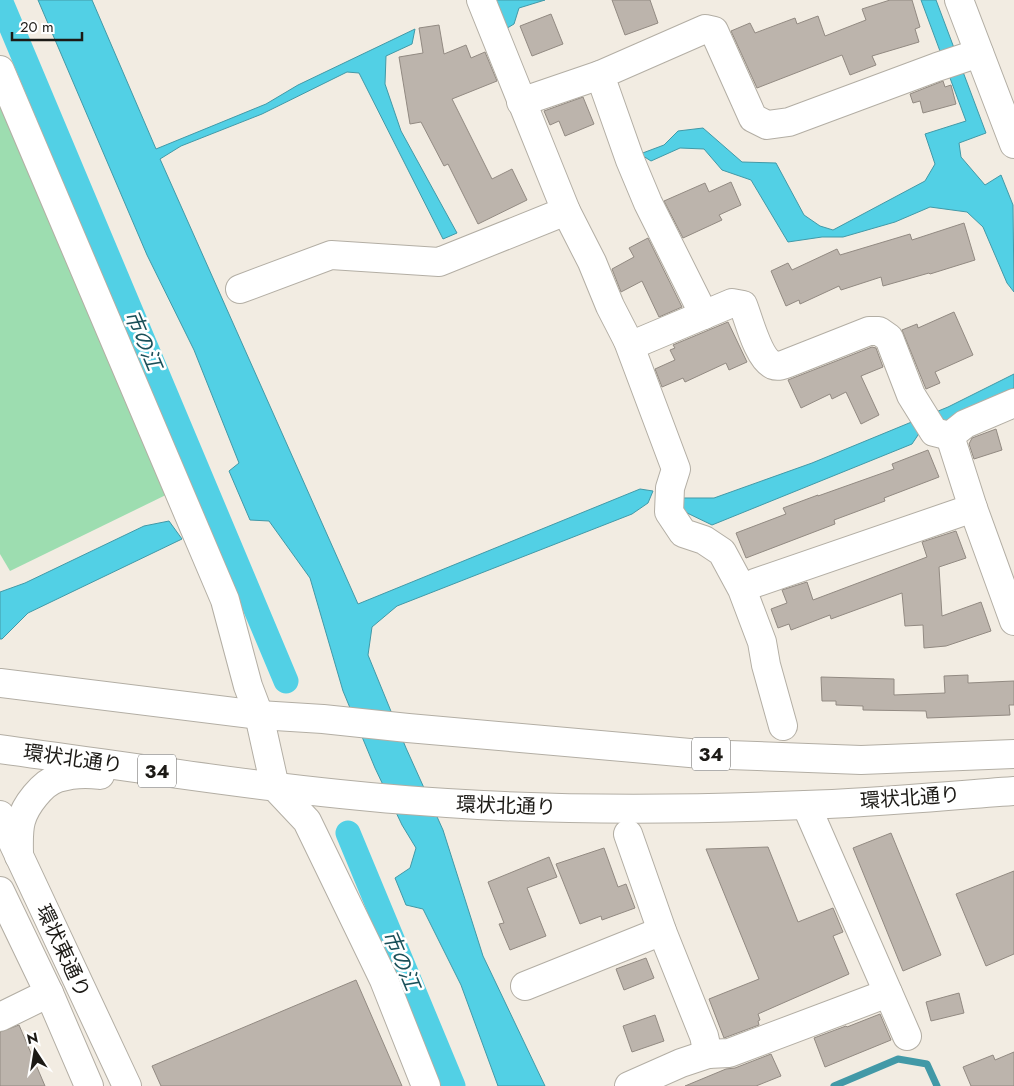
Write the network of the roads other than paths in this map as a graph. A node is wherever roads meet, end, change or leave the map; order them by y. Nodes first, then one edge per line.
1 (481, 0) edge
2 (959, 0) edge
3 (973, 55) junction
4 (0, 70) edge
5 (600, 76) junction
6 (522, 102) junction
7 (1014, 144) edge
8 (566, 211) junction
9 (240, 289) dead end
10 (704, 315) junction
11 (628, 341) junction
12 (1014, 404) edge
13 (935, 426) junction
14 (973, 508) junction
15 (755, 583) dead end
16 (1014, 621) edge
17 (0, 683) edge
18 (259, 715) junction
19 (782, 726) dead end
20 (0, 749) edge
21 (1014, 754) edge
22 (275, 787) junction
23 (1014, 791) edge
24 (806, 806) junction
25 (0, 815) edge
26 (628, 834) dead end
27 (19, 856) junction
28 (0, 891) edge
29 (662, 931) junction
30 (525, 986) dead end
31 (49, 993) junction
32 (888, 993) junction
33 (0, 1016) edge
34 (907, 1036) dead end
35 (708, 1054) junction
36 (89, 1086) edge
37 (127, 1086) edge
38 (426, 1086) edge
39 (629, 1086) edge

1 - 6 main road
2 - 3 main road
3 - 5 main road
3 - 7 main road
4 - 18 main road
5 - 6 main road
5 - 10 main road
6 - 8 main road
8 - 9 main road
8 - 11 main road
10 - 11 main road
10 - 13 main road
11 - 19 main road
12 - 13 main road
13 - 14 main road
14 - 15 main road
14 - 16 main road
17 - 18 main road, 環状北通り / 34
18 - 21 main road, 環状北通り / 34
18 - 22 main road
20 - 22 main road, 環状北通り / 34
22 - 24 main road, 環状北通り / 34
22 - 27 main road
22 - 38 main road
23 - 24 main road, 環状北通り / 34
24 - 32 main road
25 - 27 main road, 環状東通り
26 - 29 main road
27 - 37 main road, 環状東通り
28 - 31 main road, 環状東通り
29 - 30 main road
29 - 35 main road
31 - 33 main road
31 - 36 main road, 環状東通り
32 - 34 main road
32 - 35 main road
35 - 39 main road

